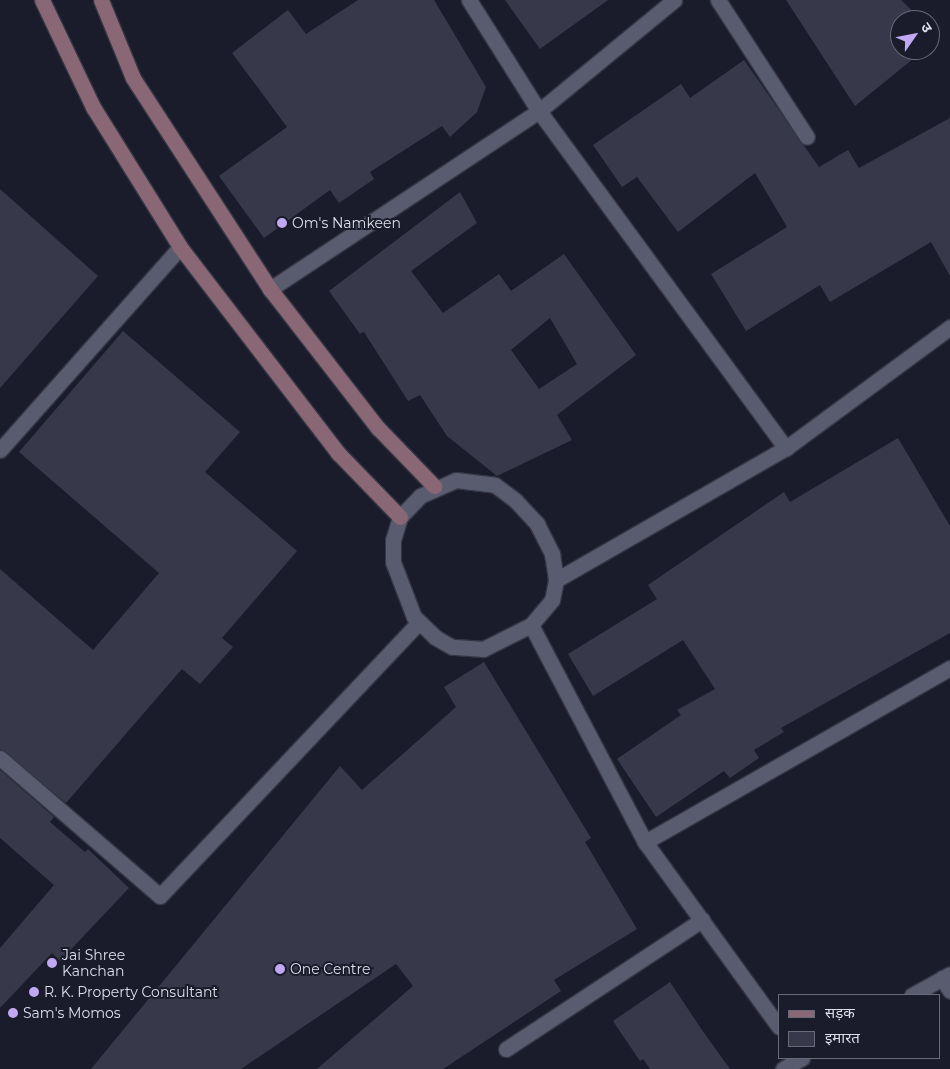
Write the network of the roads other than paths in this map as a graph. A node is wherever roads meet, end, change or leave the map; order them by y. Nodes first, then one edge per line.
1 (42, 0) edge
2 (101, 0) edge
3 (469, 0) edge
4 (674, 0) edge
5 (718, 0) edge
6 (539, 111) junction
7 (806, 137) dead end
8 (180, 247) junction
9 (270, 289) junction
10 (950, 327) edge
11 (786, 448) junction
12 (0, 450) edge
13 (434, 486) junction
14 (400, 517) junction
15 (556, 580) junction
16 (419, 622) junction
17 (531, 626) junction
18 (950, 668) edge
19 (0, 758) edge
20 (645, 842) junction
21 (702, 920) junction
22 (947, 981) edge
23 (914, 994) edge
24 (778, 1026) edge
25 (506, 1049) dead end
26 (799, 1059) edge
27 (783, 1069) edge

1 - 8 street
2 - 9 street
3 - 6 street
4 - 6 street
5 - 7 street
6 - 9 street
6 - 11 street
8 - 12 street
8 - 14 street
9 - 13 street
10 - 11 street
11 - 15 street
13 - 14 street
13 - 15 street
14 - 16 street
15 - 17 street
16 - 17 street
16 - 19 street
17 - 20 street
18 - 20 street
20 - 21 street
21 - 24 street
21 - 25 street
22 - 23 street
26 - 27 street

